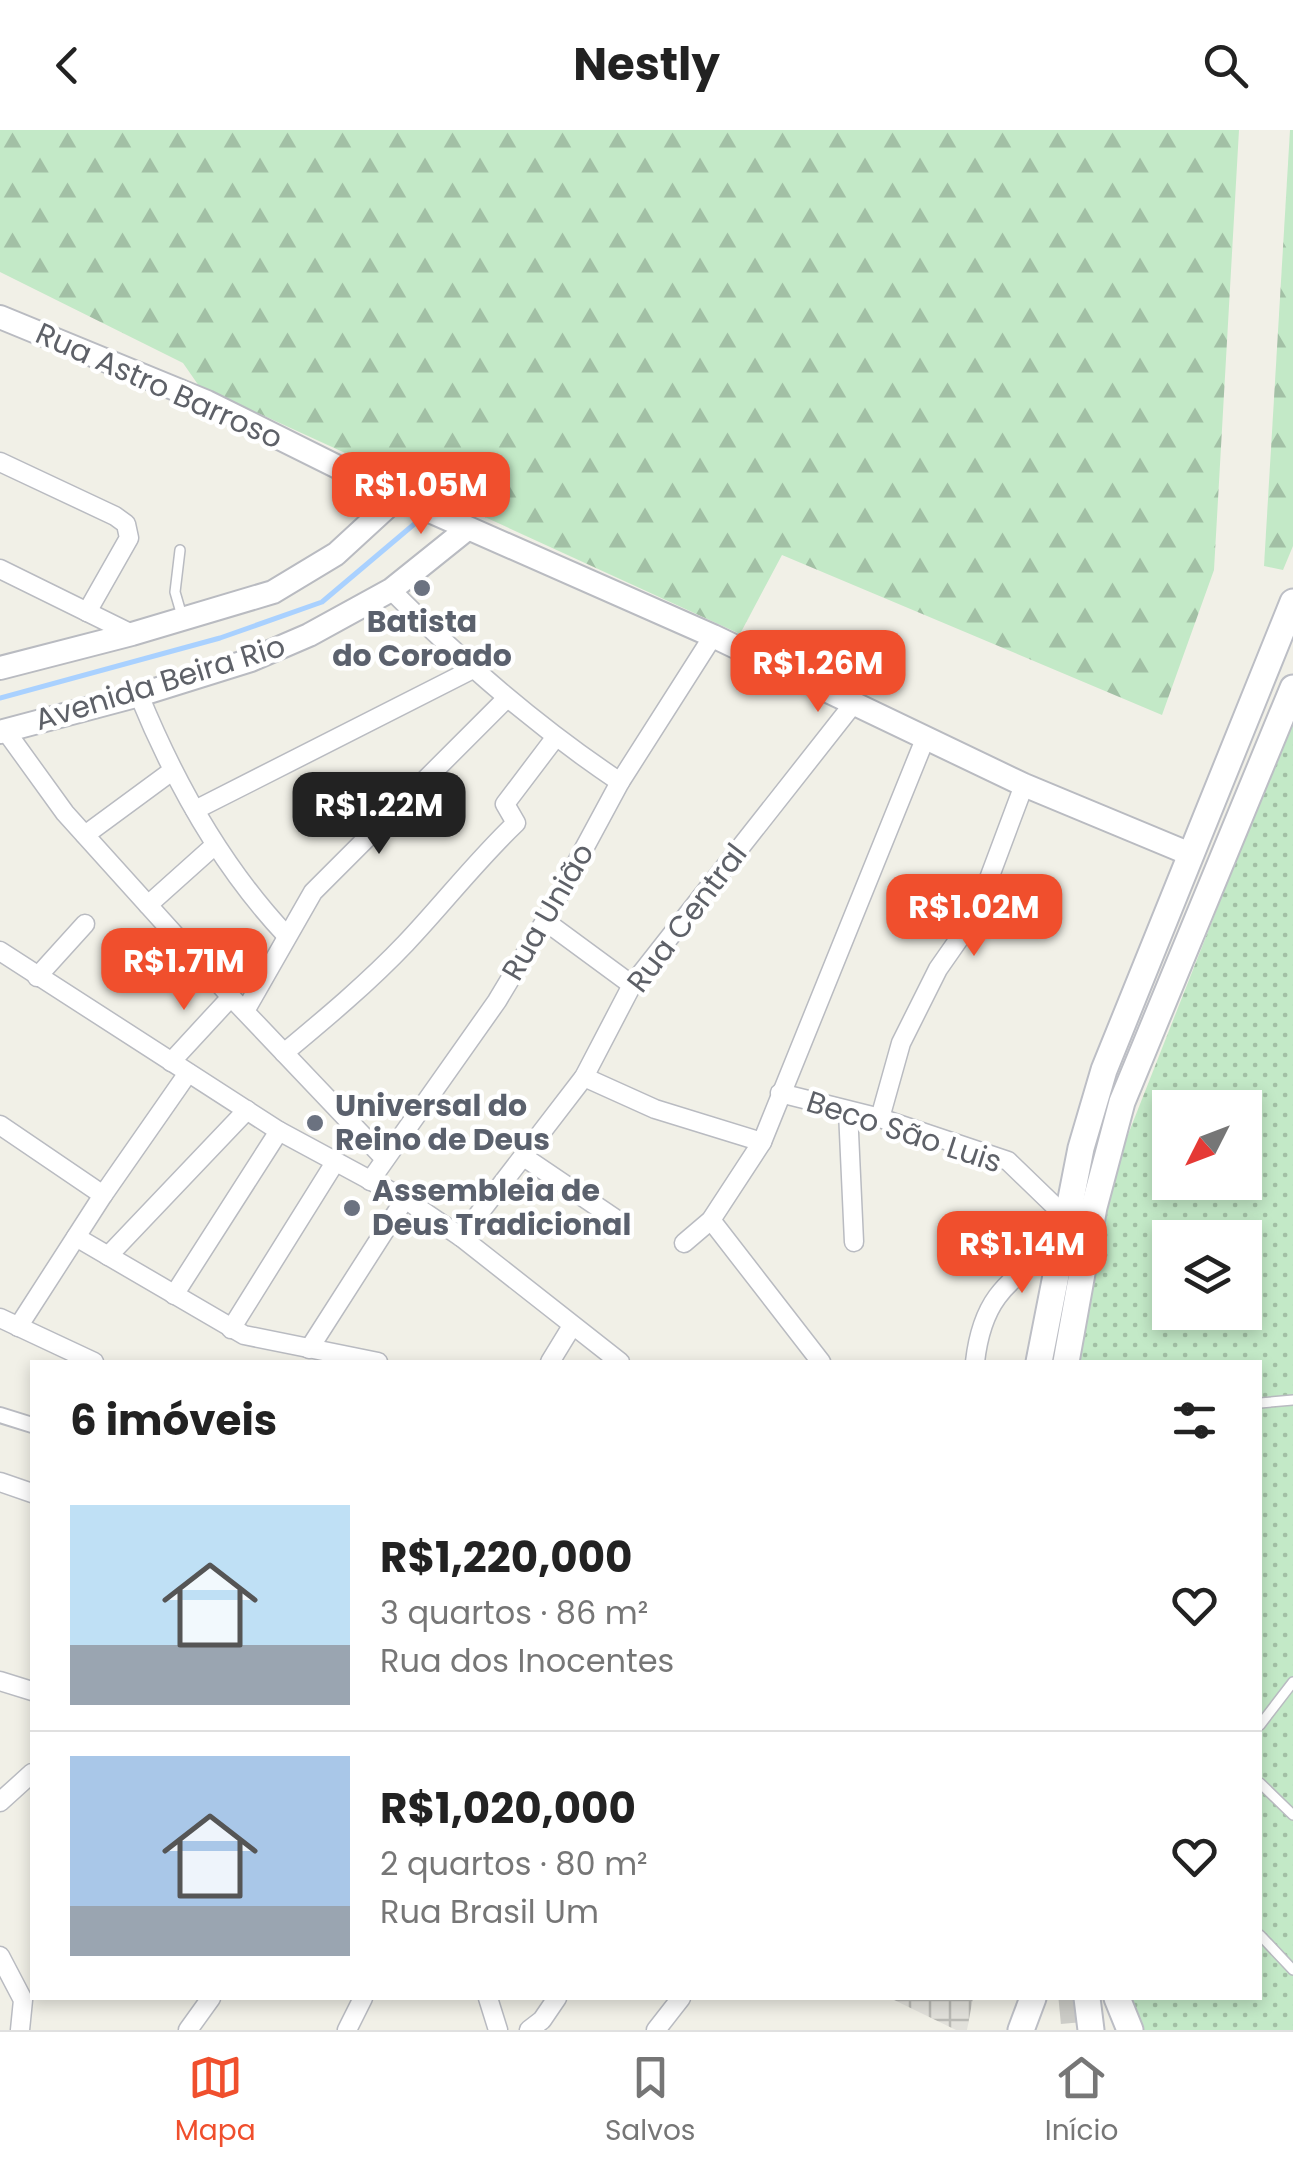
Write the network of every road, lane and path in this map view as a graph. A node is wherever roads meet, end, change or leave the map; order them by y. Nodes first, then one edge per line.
1 (0, 317) edge
2 (0, 462) edge
3 (398, 497) junction
4 (466, 528) junction
5 (180, 550) dead end
6 (0, 569) edge
7 (392, 590) junction
8 (1293, 602) edge
9 (87, 612) junction
10 (184, 619) junction
11 (132, 634) junction
12 (713, 636) junction
13 (0, 668) edge
14 (475, 668) junction
15 (1293, 688) edge
16 (140, 695) junction
17 (506, 699) junction
18 (854, 702) junction
19 (3, 731) edge
20 (555, 738) junction
21 (925, 738) junction
22 (172, 771) junction
23 (620, 782) junction
24 (1024, 785) junction
25 (195, 810) junction
26 (85, 836) junction
27 (215, 844) junction
28 (1190, 854) junction
29 (148, 905) junction
30 (545, 922) junction
31 (86, 924) dead end
32 (286, 936) junction
33 (0, 951) edge
34 (37, 977) junction
35 (632, 985) junction
36 (231, 997) junction
37 (245, 1011) junction
38 (284, 1053) junction
39 (171, 1062) junction
40 (188, 1073) junction
41 (584, 1077) junction
42 (780, 1093) junction
43 (247, 1110) junction
44 (848, 1111) junction
45 (880, 1118) junction
46 (0, 1125) edge
47 (279, 1131) junction
48 (762, 1142) junction
49 (524, 1157) junction
50 (384, 1159) junction
51 (334, 1164) junction
52 (370, 1181) junction
53 (103, 1195) junction
54 (405, 1199) junction
55 (711, 1220) junction
56 (620, 1222) dead end
57 (1065, 1229) junction
58 (76, 1237) junction
59 (461, 1237) junction
60 (854, 1242) dead end
61 (684, 1243) dead end
62 (108, 1256) junction
63 (174, 1296) junction
64 (0, 1318) edge
65 (572, 1326) junction
66 (18, 1328) junction
67 (231, 1329) junction
68 (309, 1349) junction
69 (90, 1360) edge
70 (367, 1360) edge
71 (551, 1360) edge
72 (617, 1360) edge
73 (820, 1360) edge
74 (975, 1360) edge
75 (1039, 1360) edge
76 (1066, 1360) edge
77 (1293, 1400) edge
78 (1262, 1404) edge
79 (0, 1415) edge
80 (30, 1424) edge
81 (0, 1482) edge
82 (30, 1492) edge
83 (0, 1681) edge
84 (1293, 1682) edge
85 (30, 1690) edge
86 (1262, 1722) edge
87 (30, 1775) edge
88 (1262, 1785) edge
89 (1271, 1793) junction
90 (1262, 1799) edge
91 (0, 1802) edge
92 (1293, 1815) edge
93 (1262, 1937) edge
94 (0, 1956) edge
95 (1293, 1970) edge
96 (28, 1995) edge
97 (209, 2000) edge
98 (361, 2000) edge
99 (489, 2000) edge
100 (555, 2000) edge
101 (679, 2000) edge
102 (1035, 2000) edge
103 (1036, 2000) edge
104 (1087, 2000) edge
105 (1115, 2000) edge
106 (1116, 2000) edge
107 (20, 2030) edge
108 (188, 2030) edge
109 (347, 2030) edge
110 (498, 2030) edge
111 (529, 2030) edge
112 (656, 2030) edge
113 (1021, 2030) edge
114 (1041, 2030) edge
115 (1091, 2030) edge
116 (1116, 2030) edge
117 (1130, 2030) edge

1 - 3 street, Rua Astro Barroso
2 - 9 street
3 - 4 street, Rua Astro Barroso
3 - 10 street, Avenida Beira Rio
4 - 7 street, Avenida Beira Rio
4 - 12 street, Rua Astro Barroso
5 - 10 lane
6 - 9 street
7 - 14 street
7 - 16 street, Avenida Beira Rio
8 - 28 main road
9 - 11 street
10 - 11 street, Avenida Beira Rio
11 - 13 street, Avenida Beira Rio
12 - 18 street, Rua Astro Barroso
12 - 23 street, Rua União
14 - 17 street
14 - 25 street
15 - 76 main road
16 - 19 street, Avenida Beira Rio
16 - 22 street
17 - 20 street
17 - 32 street
18 - 21 street, Rua Astro Barroso
18 - 35 street, Rua Central
19 - 26 street
20 - 23 street
20 - 38 street
21 - 24 street, Rua Astro Barroso
21 - 42 street
22 - 25 street
22 - 26 street
23 - 30 street, Rua União
24 - 28 street, Rua Astro Barroso
24 - 45 street
25 - 27 street
26 - 29 street
27 - 29 street
27 - 32 street
28 - 57 main road
29 - 36 street
30 - 35 street
30 - 50 street, Rua União
31 - 34 street
32 - 37 street
33 - 34 street
34 - 39 street
35 - 41 street, Rua Central
36 - 37 street
36 - 39 street
37 - 38 street
38 - 50 street
39 - 40 street
40 - 43 street
40 - 53 street
41 - 48 street
41 - 49 street, Rua Central
42 - 44 street, Beco São Luis
42 - 48 street
43 - 47 street
43 - 62 street
44 - 45 street, Beco São Luis
44 - 60 street
45 - 57 street, Beco São Luis
46 - 53 street
47 - 51 street
47 - 63 street
48 - 55 street
49 - 56 street
49 - 59 street, Rua Central
50 - 52 street, Rua União
51 - 52 street
51 - 67 street
52 - 54 street
53 - 58 street
54 - 59 street
54 - 68 street
55 - 61 street
55 - 73 street
57 - 74 street
57 - 75 main road
58 - 62 street
58 - 66 street
59 - 65 street
62 - 63 street
63 - 67 street
64 - 66 street
65 - 71 street
65 - 72 street
66 - 69 street
67 - 68 street
68 - 70 street
77 - 78 lane
79 - 80 street
81 - 82 street
83 - 85 street
84 - 86 lane
87 - 91 street
88 - 89 lane
89 - 90 lane
89 - 92 lane
93 - 95 lane
94 - 96 street
96 - 107 street
97 - 108 street
98 - 109 street
99 - 110 street
100 - 111 street
101 - 112 street
102 - 113 main road
103 - 114 main road
104 - 115 main road
105 - 116 main road
106 - 117 main road

